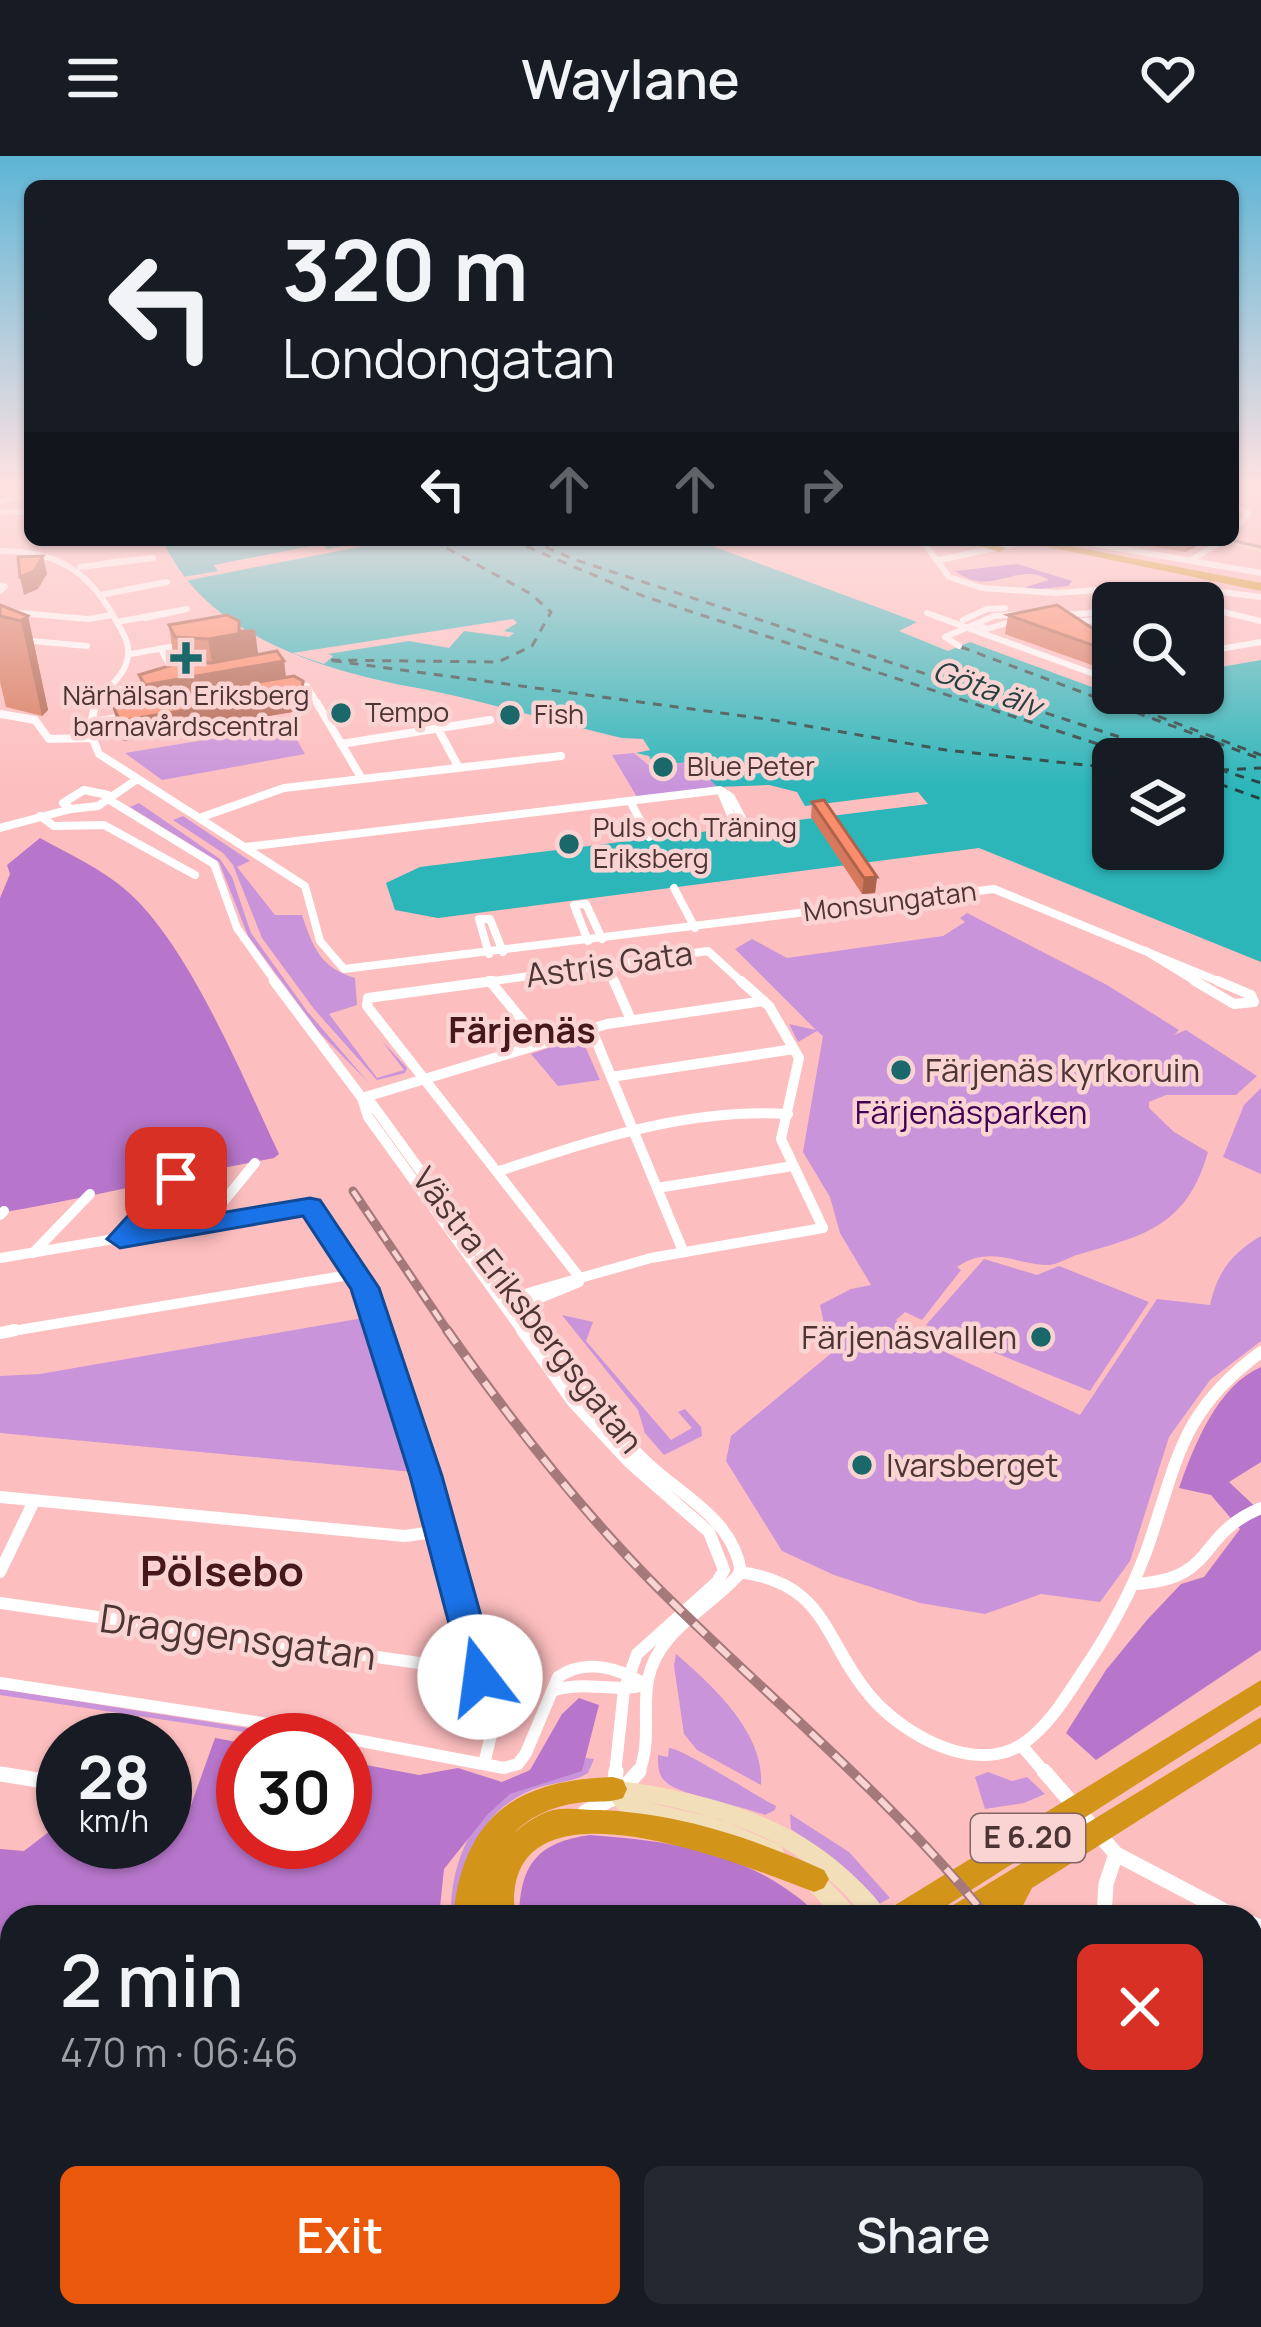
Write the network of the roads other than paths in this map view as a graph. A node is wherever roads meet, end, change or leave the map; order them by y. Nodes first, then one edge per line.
1 (93, 585) edge
2 (143, 585) edge
3 (153, 585) edge
4 (979, 585) edge
5 (1163, 585) edge
6 (124, 590) junction
7 (100, 595) junction
8 (6, 611) edge
9 (1092, 611) edge
10 (1224, 611) edge
11 (1224, 612) edge
12 (927, 613) dead end
13 (1092, 613) edge
14 (1042, 616) junction
15 (145, 617) junction
16 (115, 619) junction
17 (1092, 621) edge
18 (1261, 622) edge
19 (974, 625) junction
20 (0, 638) edge
21 (204, 640) edge
22 (1261, 642) edge
23 (87, 646) dead end
24 (959, 646) dead end
25 (1224, 648) edge
26 (161, 649) junction
27 (130, 654) junction
28 (172, 672) junction
29 (184, 673) edge
30 (1092, 674) edge
31 (286, 690) edge
32 (104, 691) junction
33 (0, 714) edge
34 (141, 715) edge
35 (490, 720) dead end
36 (86, 723) junction
37 (438, 729) junction
38 (90, 738) junction
39 (341, 744) junction
40 (561, 756) dead end
41 (459, 768) junction
42 (362, 779) junction
43 (136, 780) junction
44 (722, 794) dead end
45 (106, 795) junction
46 (630, 801) junction
47 (67, 806) junction
48 (98, 806) junction
49 (42, 815) junction
50 (142, 817) junction
51 (202, 817) junction
52 (0, 828) edge
53 (649, 837) dead end
54 (246, 847) junction
55 (195, 875) dead end
56 (674, 888) dead end
57 (695, 928) junction
58 (602, 939) junction
59 (588, 941) junction
60 (1146, 951) junction
61 (503, 952) junction
62 (489, 954) junction
63 (607, 964) junction
64 (489, 980) junction
65 (764, 1000) junction
66 (632, 1020) junction
67 (591, 1028) junction
68 (540, 1042) junction
69 (794, 1049) junction
70 (611, 1076) junction
71 (425, 1078) junction
72 (362, 1098) junction
73 (788, 1114) junction
74 (632, 1129) junction
75 (255, 1163) dead end
76 (793, 1166) junction
77 (499, 1171) junction
78 (176, 1178) dead end
79 (657, 1189) junction
80 (90, 1194) dead end
81 (204, 1225) junction
82 (120, 1239) junction
83 (683, 1251) junction
84 (32, 1253) junction
85 (0, 1258) edge
86 (355, 1274) junction
87 (581, 1280) junction
88 (510, 1304) junction
89 (0, 1334) edge
90 (1261, 1352) edge
91 (0, 1497) edge
92 (34, 1501) junction
93 (1261, 1508) edge
94 (441, 1531) junction
95 (724, 1570) junction
96 (0, 1572) edge
97 (741, 1572) junction
98 (1134, 1584) junction
99 (715, 1592) junction
100 (0, 1603) edge
101 (657, 1640) junction
102 (476, 1663) junction
103 (625, 1682) junction
104 (0, 1683) edge
105 (646, 1684) junction
106 (1261, 1691) edge
107 (1261, 1729) edge
108 (1021, 1745) junction
109 (484, 1764) junction
110 (641, 1770) junction
111 (0, 1774) edge
112 (36, 1780) edge
113 (621, 1793) junction
114 (680, 1799) junction
115 (585, 1812) joint
116 (550, 1824) junction
117 (1116, 1854) junction
118 (1023, 1878) junction
119 (814, 1879) junction
120 (469, 1905) edge
121 (499, 1905) edge
122 (837, 1905) edge
123 (866, 1905) edge
124 (921, 1905) edge
125 (980, 1905) edge
126 (1008, 1905) edge
127 (1105, 1905) edge
128 (1213, 1905) edge

1 - 7 street
2 - 6 street
3 - 6 street
4 - 5 street
6 - 7 street
7 - 16 street
8 - 16 street
9 - 19 street
10 - 18 street
11 - 18 street
12 - 19 street
13 - 19 street
14 - 17 street
14 - 19 street
14 - 19 street
15 - 15 street
15 - 16 street
16 - 27 street
19 - 24 street
19 - 30 street
20 - 23 street
21 - 26 street
22 - 25 street
26 - 27 street
26 - 28 street
27 - 32 street
28 - 29 street
28 - 32 street
31 - 39 street
32 - 36 street
33 - 38 street
34 - 36 street
35 - 37 street
36 - 38 street
37 - 39 street
37 - 41 street
38 - 43 street, Monsungatan
39 - 42 street
40 - 41 street
41 - 42 street
42 - 51 street
43 - 45 street
43 - 51 street, Monsungatan
44 - 46 street
45 - 47 street
45 - 48 street
45 - 50 street, Västra Eriksbergsgatan
46 - 53 street
46 - 54 street
47 - 48 street
47 - 49 street
48 - 50 street, Västra Eriksbergsgatan
49 - 52 street
49 - 55 street
50 - 72 street, Västra Eriksbergsgatan
51 - 54 street, Monsungatan
54 - 62 street, Monsungatan
56 - 57 street
57 - 58 street, Monsungatan
57 - 60 street, Monsungatan
58 - 59 street, Monsungatan
58 - 59 street
59 - 61 street, Monsungatan
60 - 60 street, Monsungatan
61 - 62 street, Monsungatan
61 - 62 street
63 - 64 street, Astris Gata
63 - 65 street, Astris Gata
63 - 66 street
64 - 68 street
64 - 71 street, Astris Gata
65 - 66 street
65 - 69 street, Astris Gata
66 - 67 street
67 - 68 street
67 - 70 street
68 - 71 street
69 - 70 street
69 - 73 street
70 - 74 street
71 - 72 street
71 - 77 street, Astris Gata
72 - 88 street, Västra Eriksbergsgatan
73 - 74 street
73 - 76 street
74 - 77 street
74 - 79 street
75 - 81 street
76 - 79 street
76 - 83 street
77 - 87 street, Astris Gata
78 - 82 street
79 - 83 street
80 - 84 street
81 - 82 street
81 - 86 street
82 - 84 street
83 - 87 street
84 - 85 street
86 - 89 street
86 - 94 street
87 - 88 street
88 - 95 street, Västra Eriksbergsgatan
88 - 97 street, Västra Eriksbergsgatan
90 - 98 street
91 - 92 street
92 - 94 street
92 - 96 street
93 - 98 street
94 - 102 street
95 - 97 street
95 - 99 street
97 - 99 street
97 - 108 street
98 - 108 street
99 - 101 street
100 - 102 street, Draggensgatan
101 - 103 street
101 - 105 street
102 - 109 street
103 - 105 street
103 - 109 street
103 - 113 street
104 - 109 street
105 - 110 street
106 - 124 highway, E 6.20
107 - 118 highway, E 6.20
108 - 117 street
110 - 113 street
110 - 114 street
111 - 112 street
113 - 114 street
113 - 115 street
113 - 119 street
113 - 120 highway
114 - 123 street
115 - 116 highway
116 - 119 highway
116 - 121 highway
117 - 127 street
117 - 128 street
118 - 125 highway, E 6.20
118 - 126 highway
119 - 122 street

